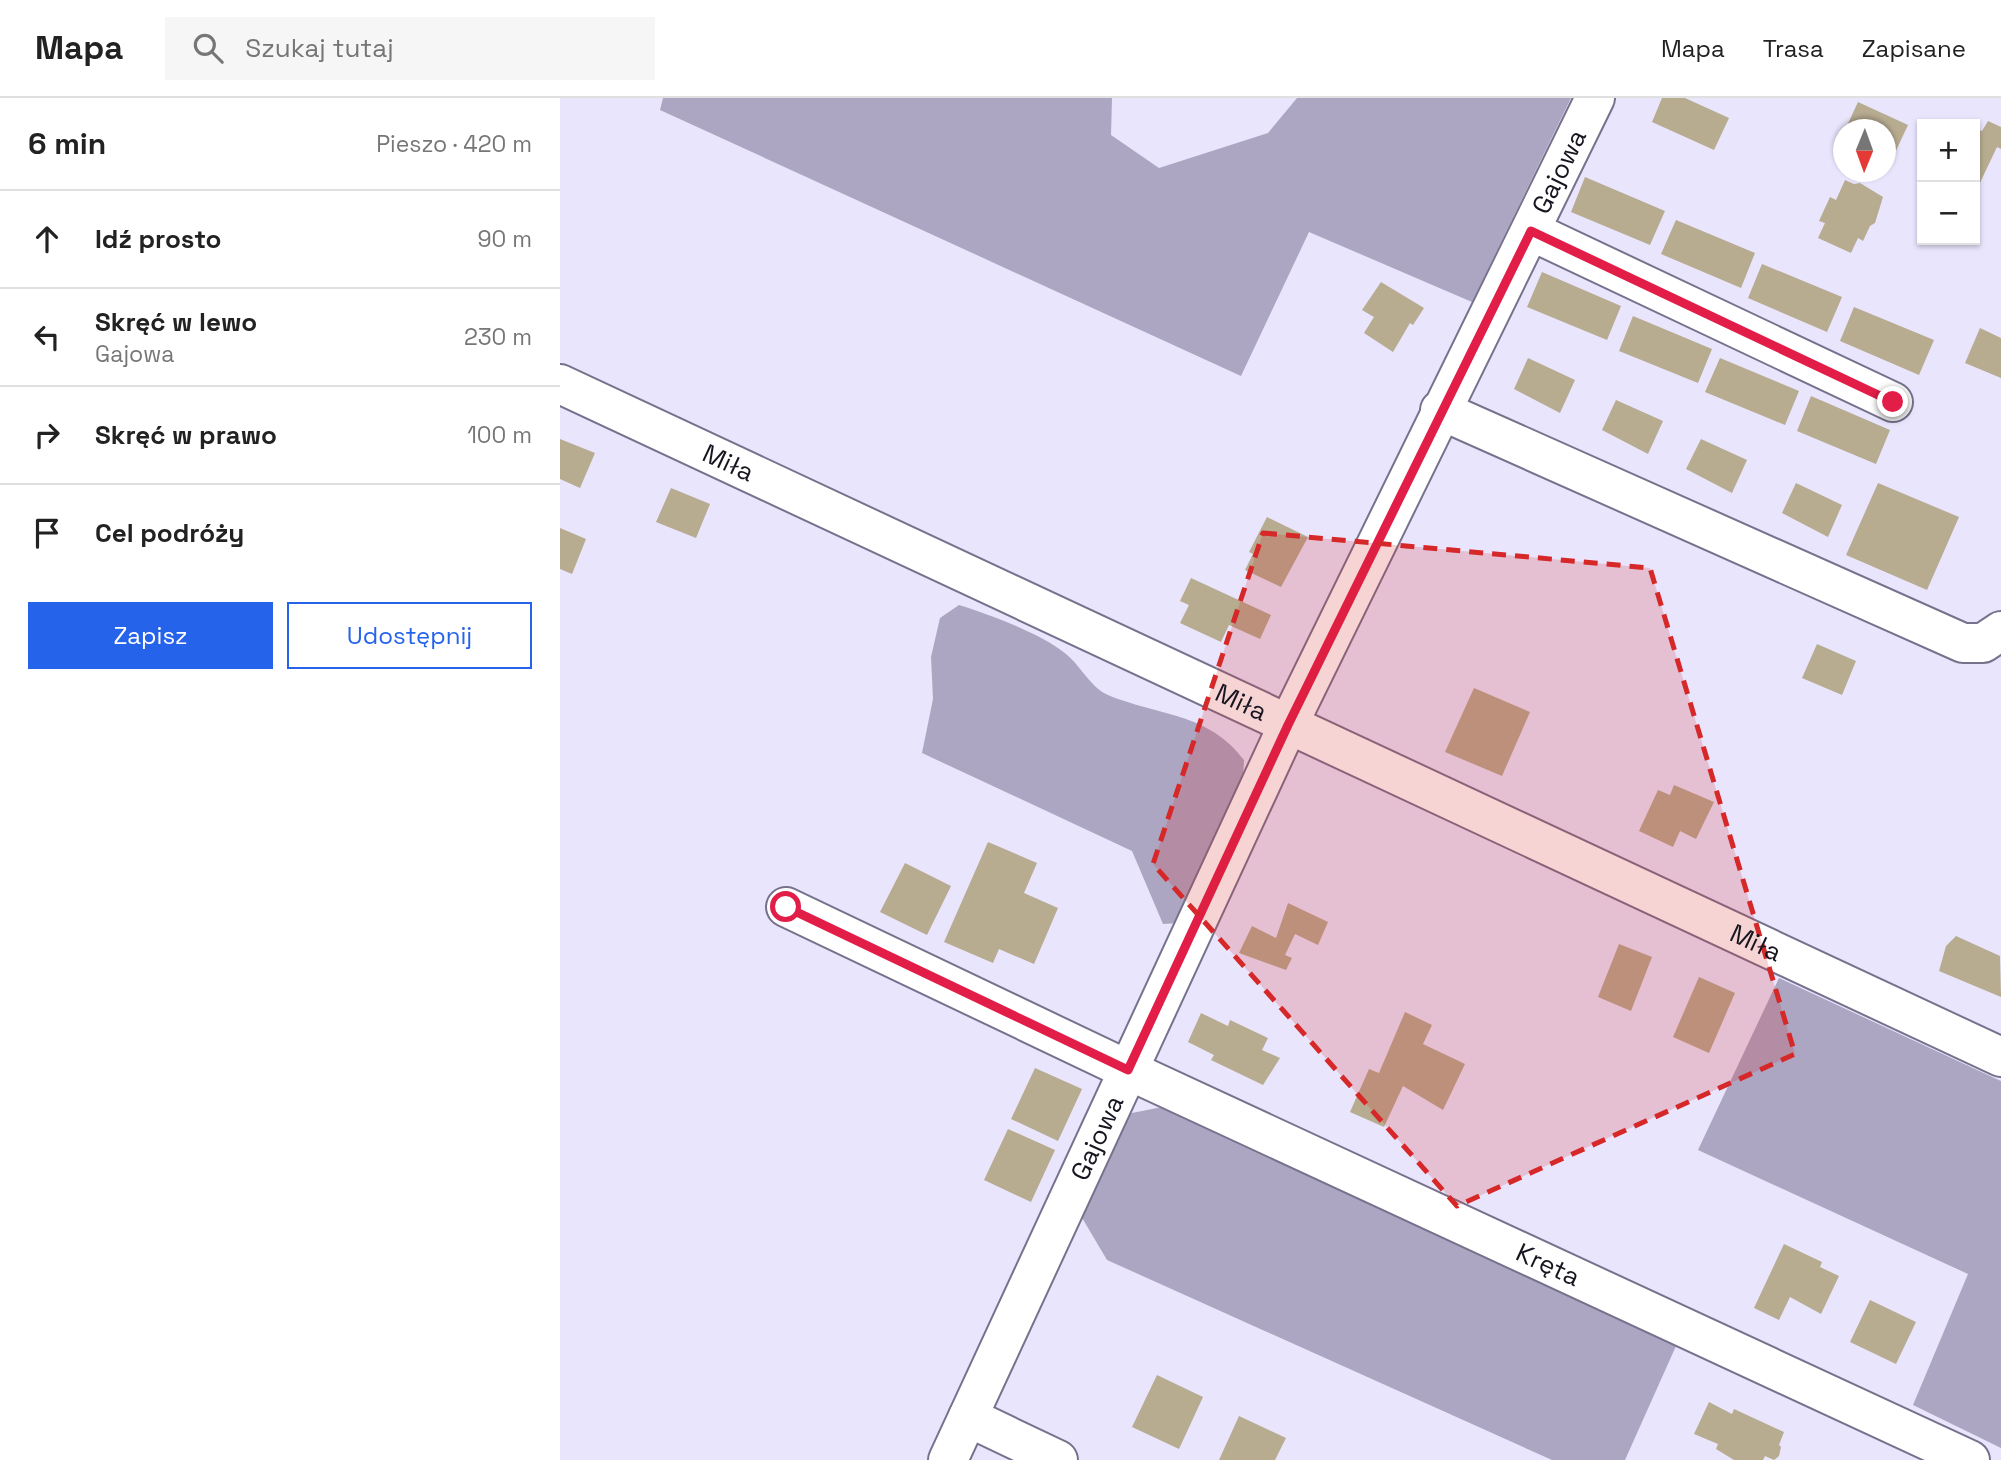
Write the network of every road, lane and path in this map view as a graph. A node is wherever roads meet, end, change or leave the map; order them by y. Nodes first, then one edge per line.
1 (1595, 98) edge
2 (1531, 231) junction
3 (560, 384) edge
4 (1893, 402) dead end
5 (1440, 410) junction
6 (1992, 637) edge
7 (1288, 725) junction
8 (786, 907) dead end
9 (2001, 1057) edge
10 (1128, 1070) junction
11 (968, 1418) junction
12 (948, 1460) edge
13 (1058, 1460) edge
14 (1970, 1460) edge

1 - 2 street, Gajowa
2 - 4 street
2 - 5 street, Gajowa
3 - 7 street, Miła
5 - 6 street
5 - 7 street, Gajowa
7 - 9 street, Miła
7 - 10 street, Gajowa
8 - 10 street, Kręta
10 - 11 street, Gajowa
10 - 14 street, Kręta
11 - 12 street, Gajowa
11 - 13 street

